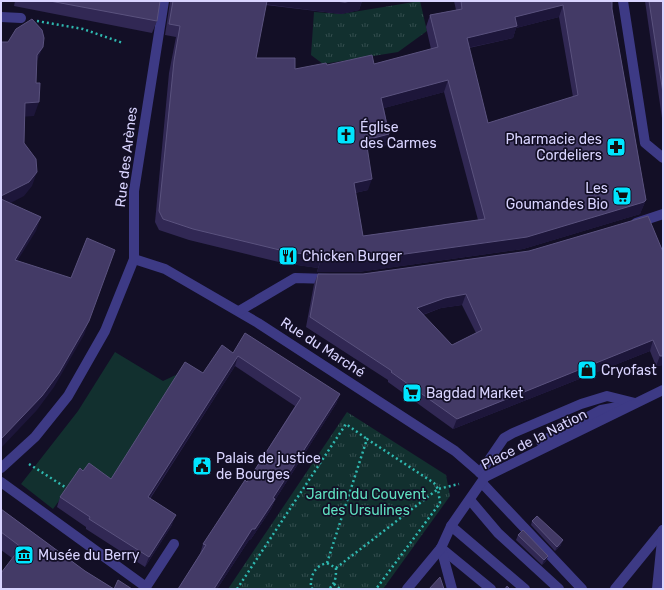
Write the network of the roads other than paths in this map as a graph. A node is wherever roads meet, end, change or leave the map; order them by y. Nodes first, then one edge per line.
1 (164, 1) edge
2 (622, 1) edge
3 (1, 17) edge
4 (21, 18) road end
5 (663, 158) edge
6 (663, 214) edge
7 (622, 227) edge
8 (134, 259) junction
9 (338, 278) edge
10 (239, 311) junction
11 (663, 390) edge
12 (635, 403) junction
13 (1, 468) edge
14 (482, 478) junction
15 (1, 482) edge
16 (470, 500) junction
17 (451, 526) junction
18 (663, 530) edge
19 (174, 544) dead end
20 (442, 548) junction
21 (407, 589) edge
22 (452, 589) edge
23 (491, 589) edge
24 (525, 589) edge
25 (559, 589) edge
26 (582, 589) edge
27 (615, 589) edge
28 (657, 589) edge

1 - 8 street, Rue des Arènes
2 - 5 street
3 - 4 street
6 - 7 street
8 - 10 street, Rue du Marché
8 - 13 street, Rue des Arènes
9 - 10 street
10 - 14 street, Rue du Marché
11 - 12 street, Place de la Nation
12 - 14 street, Place de la Nation
12 - 14 street
14 - 16 street, Place de la Nation
14 - 26 street, Rue du Marché
15 - 19 street
16 - 17 street, Place de la Nation
16 - 25 street
17 - 20 street, Place de la Nation
17 - 24 street
18 - 27 street
18 - 28 street
20 - 21 street, Place de la Nation
20 - 22 street
20 - 23 street

